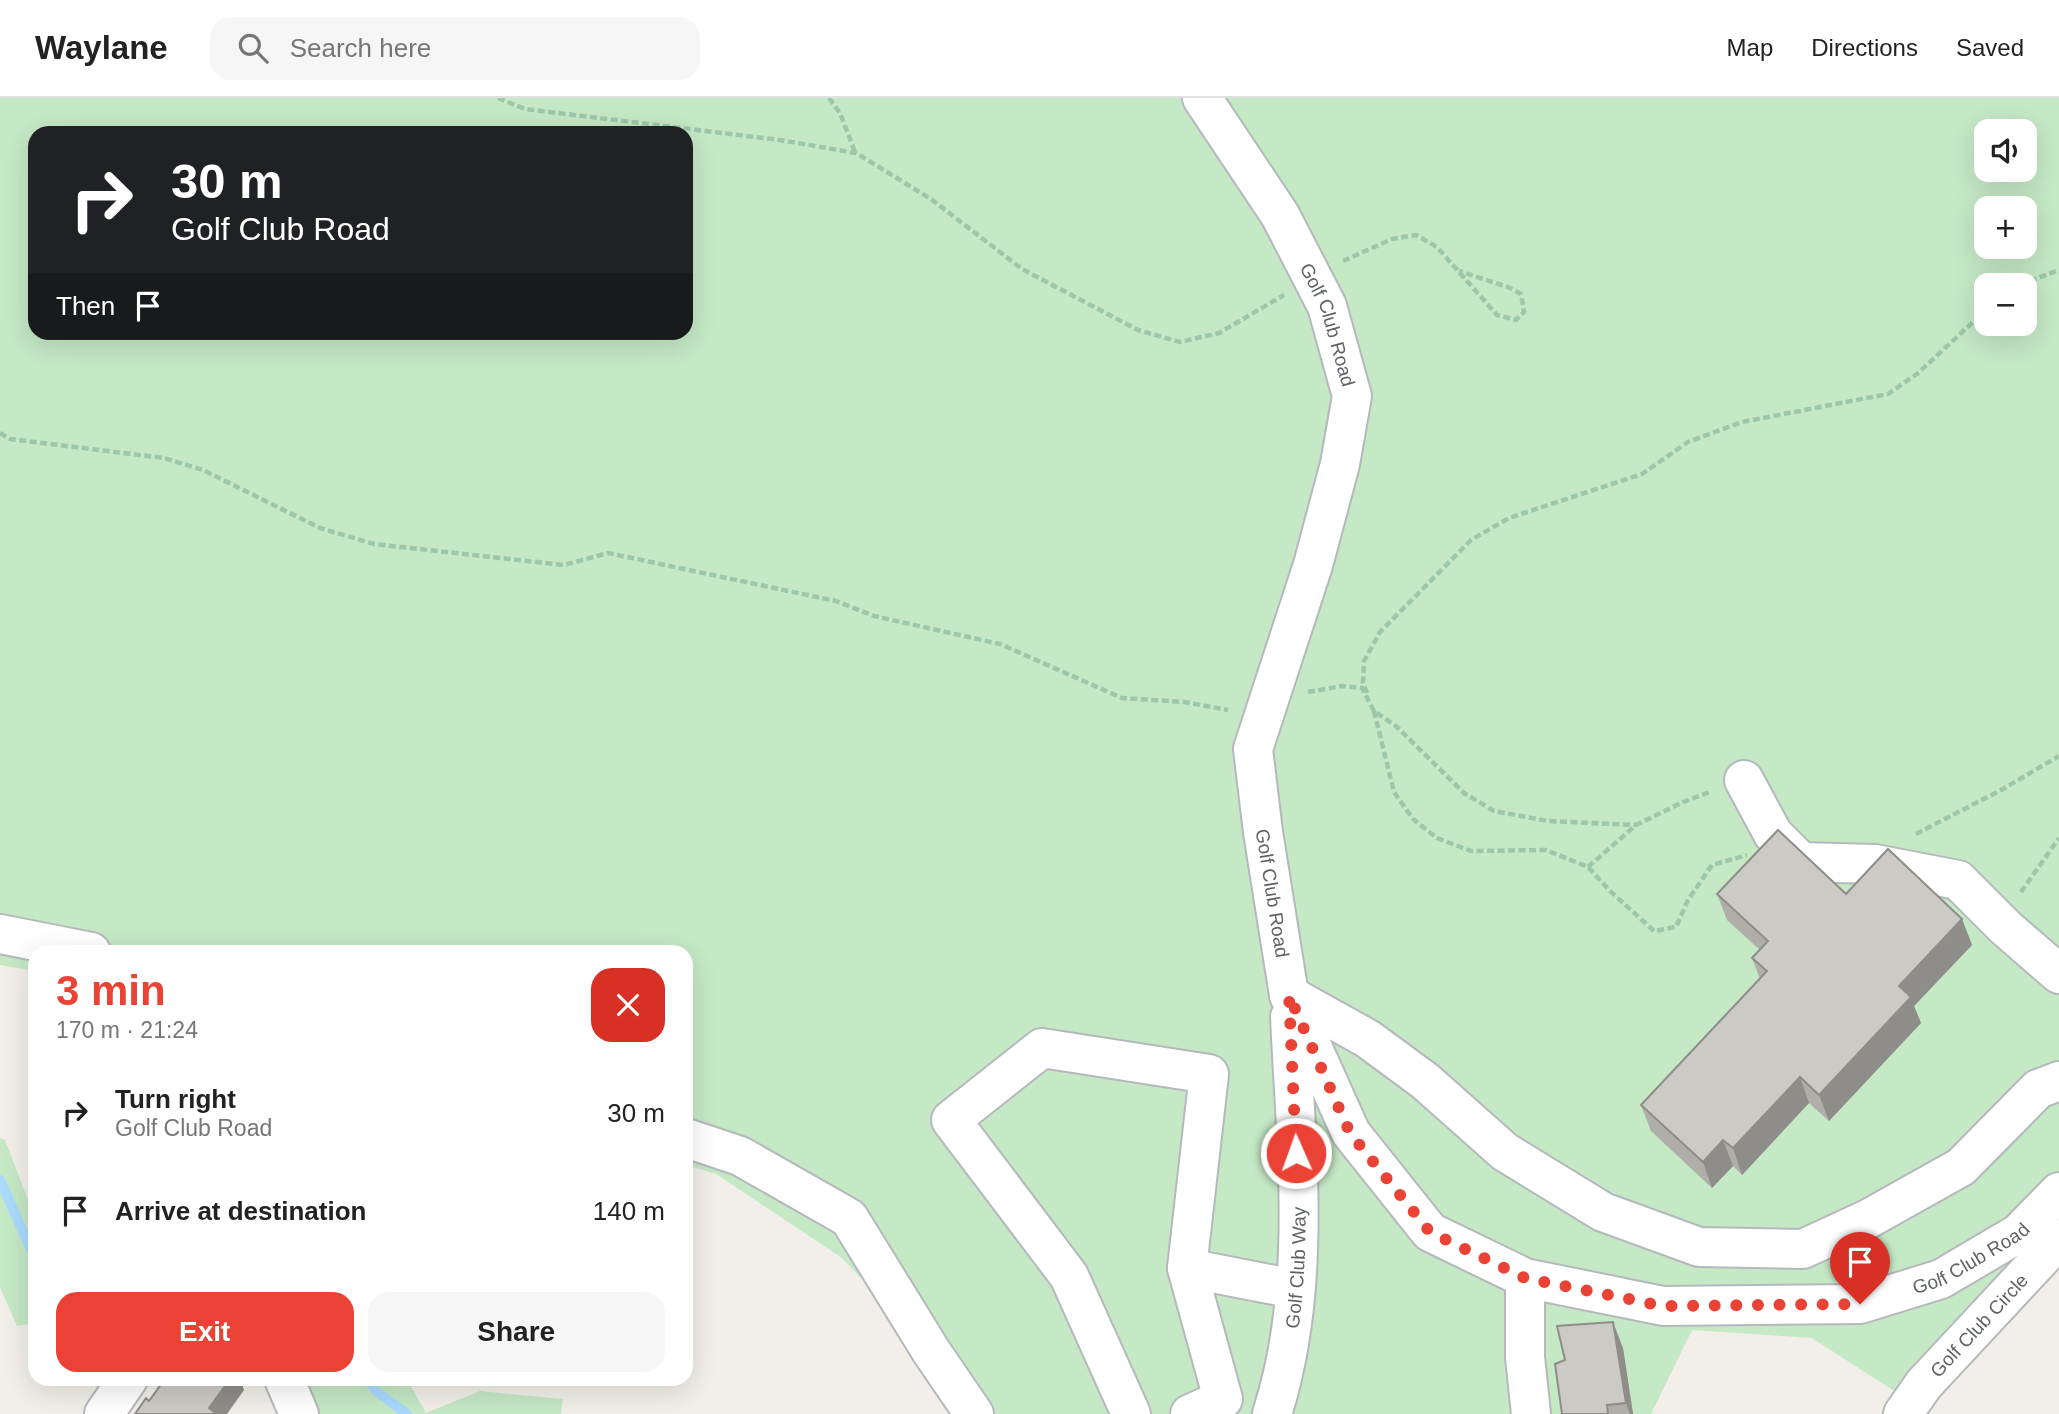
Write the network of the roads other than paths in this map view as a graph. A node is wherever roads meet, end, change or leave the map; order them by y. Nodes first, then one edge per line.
1 (1202, 98) edge
2 (1744, 780) road end
3 (0, 934) edge
4 (56, 945) edge
5 (2059, 974) edge
6 (1289, 995) junction
7 (2059, 1081) edge
8 (693, 1140) edge
9 (2059, 1192) edge
10 (2059, 1239) edge
11 (1187, 1268) junction
12 (1525, 1278) junction
13 (1295, 1289) junction
14 (123, 1386) edge
15 (287, 1386) edge
16 (1206, 1407) edge
17 (104, 1414) edge
18 (299, 1414) edge
19 (974, 1414) edge
20 (1131, 1414) edge
21 (1270, 1414) edge
22 (1531, 1414) edge
23 (1903, 1414) edge

1 - 6 street, Golf Club Road
2 - 5 street
3 - 4 street
6 - 7 street
6 - 12 street, Golf Club Road
6 - 13 street, Golf Club Way
8 - 19 street
9 - 12 street, Golf Club Road
10 - 23 street, Golf Club Circle
11 - 13 street
11 - 16 street
11 - 20 street
12 - 22 street
13 - 21 street, Golf Club Way
14 - 17 street
15 - 18 street
16 - 21 street

